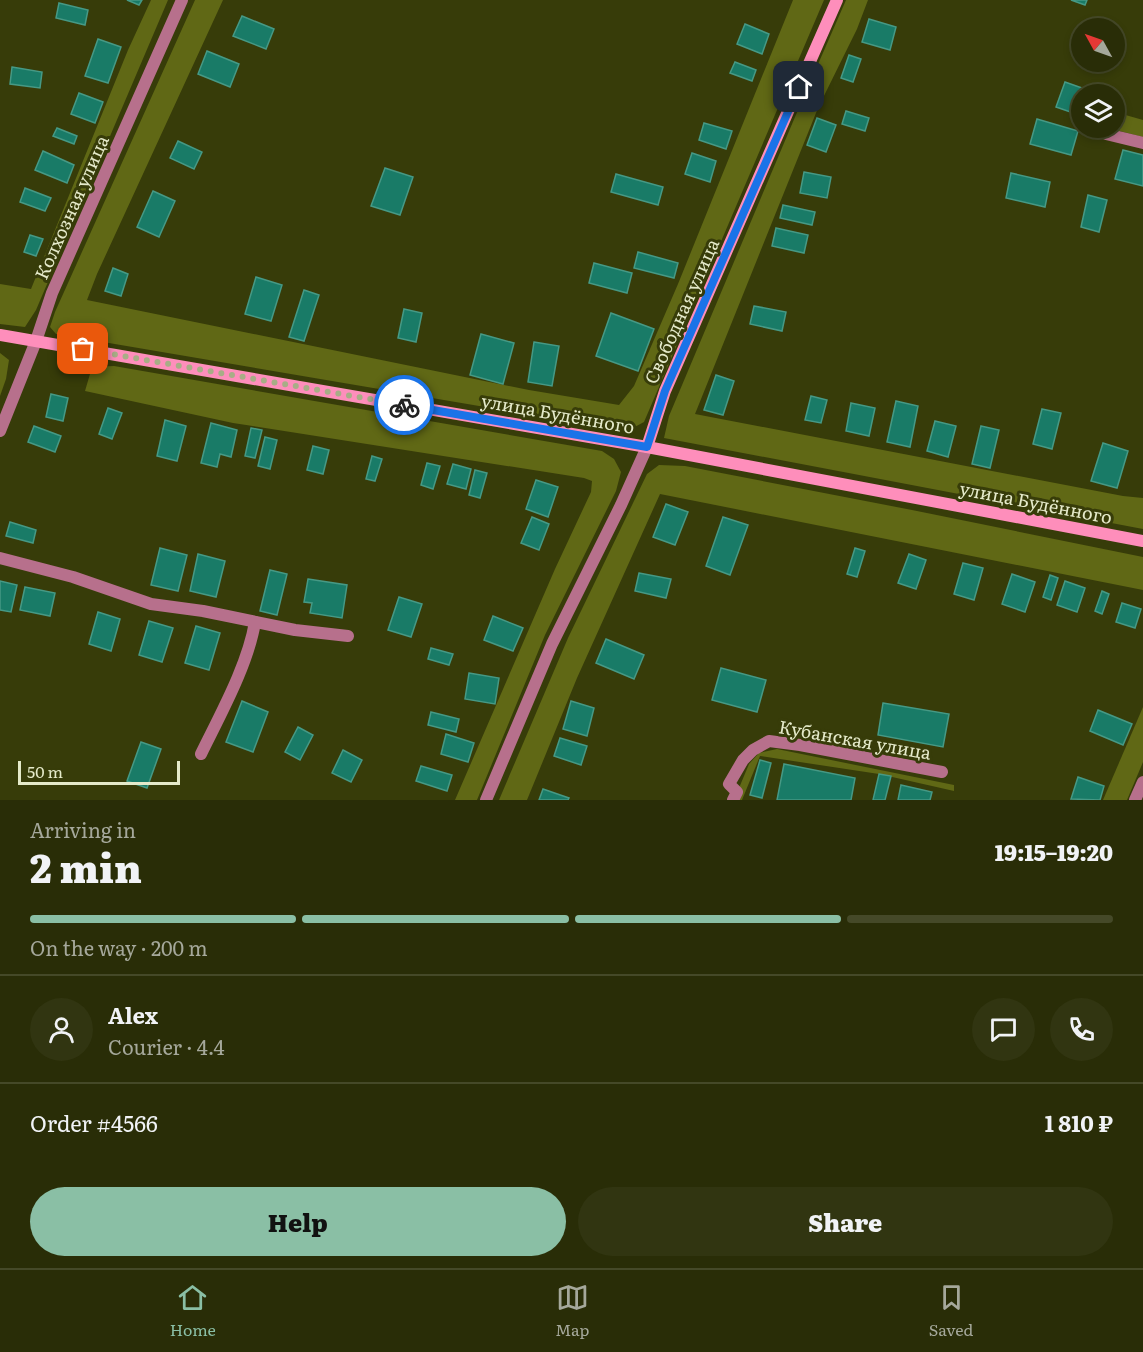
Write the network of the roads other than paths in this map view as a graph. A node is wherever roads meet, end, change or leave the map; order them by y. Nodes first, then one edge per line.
1 (182, 0) edge
2 (837, 0) edge
3 (1122, 138) edge
4 (1143, 143) edge
5 (0, 335) edge
6 (36, 341) junction
7 (0, 431) edge
8 (647, 447) junction
9 (1143, 541) edge
10 (0, 558) edge
11 (255, 622) junction
12 (348, 636) dead end
13 (201, 754) dead end
14 (942, 772) dead end
15 (1143, 782) edge
16 (486, 800) edge
17 (733, 800) edge
18 (1135, 800) edge

1 - 6 street, Колхозная улица
2 - 8 street, Свободная улица
3 - 4 street
5 - 6 street, улица Будённого
6 - 7 street, Колхозная улица
6 - 8 street, улица Будённого
8 - 9 street, улица Будённого
8 - 16 street, Свободная улица
10 - 11 street
11 - 12 street
11 - 13 street
14 - 17 street, Кубанская улица
15 - 18 street

